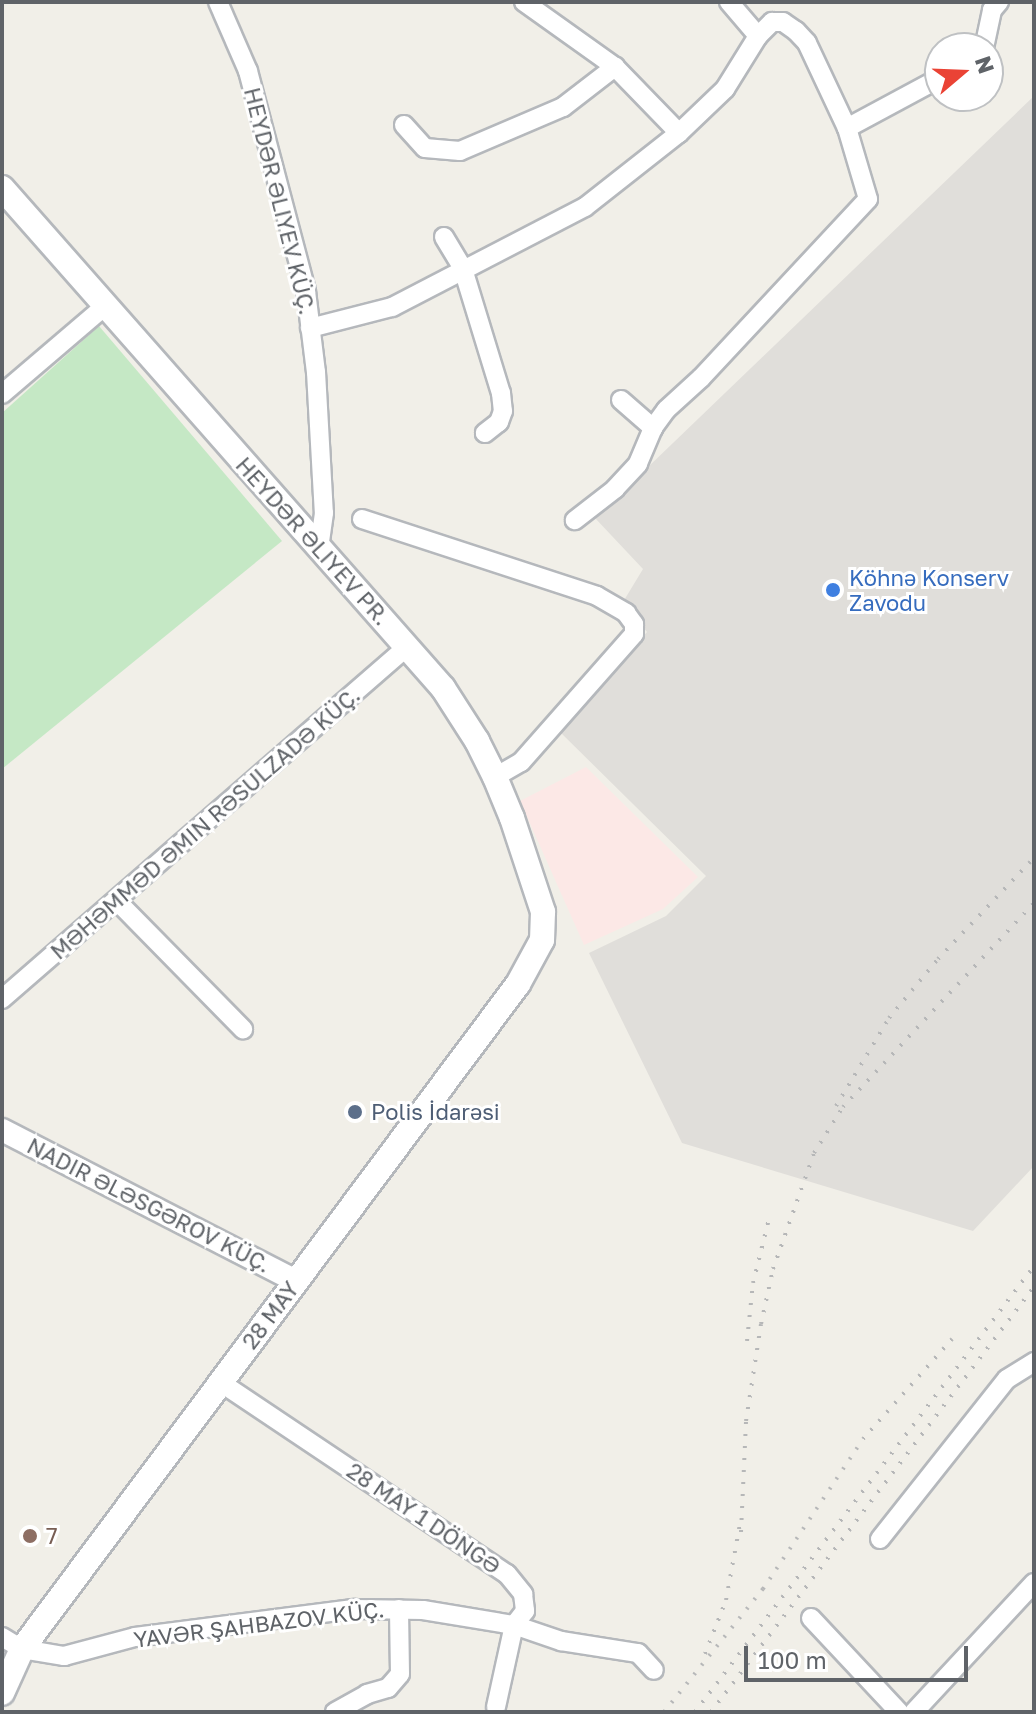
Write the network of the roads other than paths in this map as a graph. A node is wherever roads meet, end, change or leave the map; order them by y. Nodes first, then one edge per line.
1 (218, 2) edge
2 (524, 2) edge
3 (729, 2) edge
4 (776, 2) edge
5 (999, 2) edge
6 (772, 22) junction
7 (987, 32) edge
8 (758, 36) junction
9 (615, 67) junction
10 (924, 87) edge
11 (404, 125) dead end
12 (847, 128) junction
13 (679, 133) junction
14 (2, 188) edge
15 (444, 237) dead end
16 (463, 269) junction
17 (104, 307) junction
18 (310, 328) junction
19 (2, 394) edge
20 (621, 400) dead end
21 (653, 428) junction
22 (485, 433) dead end
23 (362, 519) dead end
24 (575, 520) dead end
25 (319, 549) junction
26 (408, 646) junction
27 (495, 777) junction
28 (117, 901) junction
29 (542, 940) joint
30 (2, 999) edge
31 (243, 1029) dead end
32 (2, 1130) edge
33 (296, 1281) junction
34 (1034, 1362) edge
35 (220, 1382) junction
36 (880, 1539) dead end
37 (1033, 1584) edge
38 (399, 1609) junction
39 (811, 1618) dead end
40 (514, 1625) junction
41 (12, 1643) edge
42 (654, 1670) dead end
43 (2, 1693) edge
44 (496, 1707) dead end
45 (335, 1712) edge
46 (899, 1712) edge
47 (914, 1712) edge

1 - 18 street, HEYDƏR ƏLIYEV KÜÇ.
2 - 9 street
3 - 8 street
4 - 6 street
5 - 7 street
6 - 8 street
6 - 12 street
8 - 13 street
9 - 11 street
9 - 13 street
10 - 12 street
12 - 21 street
13 - 16 street
14 - 17 main road, HEYDƏR ƏLIYEV PR.
15 - 16 street
16 - 18 street
16 - 22 street
17 - 19 street
17 - 25 main road, HEYDƏR ƏLIYEV PR.
18 - 25 street, HEYDƏR ƏLIYEV KÜÇ.
20 - 21 street
21 - 24 street
23 - 27 street
25 - 26 main road, HEYDƏR ƏLIYEV PR.
26 - 27 main road, HEYDƏR ƏLIYEV PR.
26 - 28 street, MƏHƏMMƏD ƏMIN RƏSULZADƏ KÜÇ.
27 - 29 main road, HEYDƏR ƏLIYEV PR.
28 - 30 street, MƏHƏMMƏD ƏMIN RƏSULZADƏ KÜÇ.
28 - 31 street
29 - 33 main road, 28 MAY
32 - 33 street, NADIR ƏLƏSGƏROV KÜÇ.
33 - 35 main road, 28 MAY
34 - 36 street
35 - 40 street, 28 MAY 1 DÖNGƏ
35 - 41 main road, 28 MAY
37 - 47 street
38 - 40 street, YAVƏR ŞAHBAZOV KÜÇ.
38 - 41 street, YAVƏR ŞAHBAZOV KÜÇ.
38 - 45 street
39 - 46 street
40 - 42 street, YAVƏR ŞAHBAZOV KÜÇ.
40 - 44 street, 28 MAY 1 DÖNGƏ
41 - 43 main road, 28 MAY

